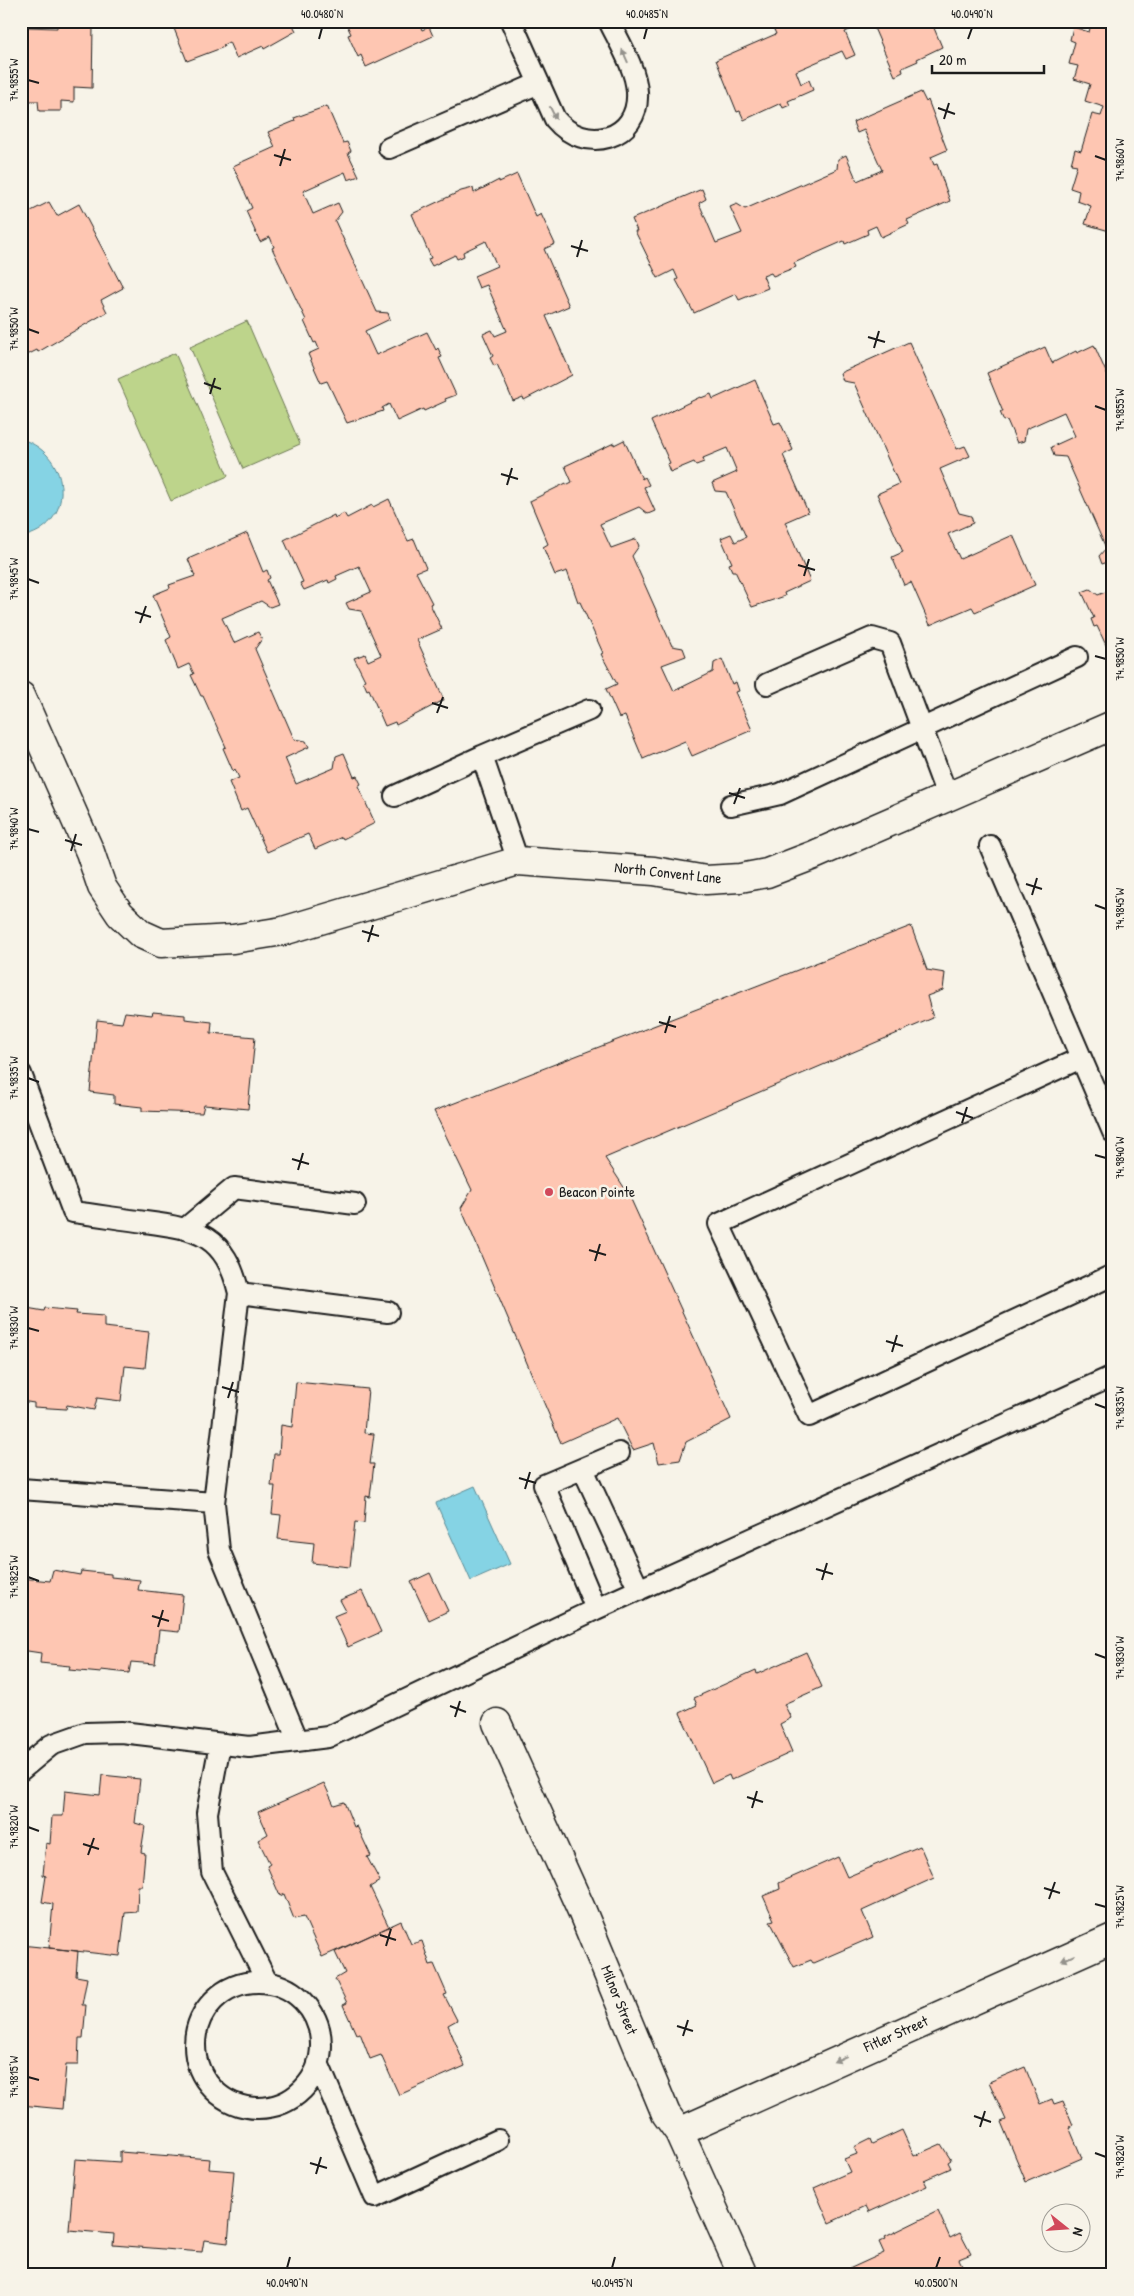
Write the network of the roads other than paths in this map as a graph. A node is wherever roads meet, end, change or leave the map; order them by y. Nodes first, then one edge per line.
1 (511, 21) edge
2 (609, 21) edge
3 (539, 83) junction
4 (389, 148) dead end
5 (1076, 656) dead end
6 (767, 684) dead end
7 (21, 696) edge
8 (589, 710) dead end
9 (1113, 725) edge
10 (921, 729) junction
11 (482, 756) junction
12 (395, 796) dead end
13 (948, 798) junction
14 (731, 805) dead end
15 (990, 846) dead end
16 (518, 861) junction
17 (1081, 1058) junction
18 (21, 1074) edge
19 (1113, 1132) edge
20 (355, 1204) dead end
21 (186, 1228) junction
22 (1113, 1275) edge
23 (239, 1293) junction
24 (388, 1312) dead end
25 (1113, 1376) edge
26 (619, 1453) dead end
27 (583, 1469) junction
28 (21, 1489) edge
29 (214, 1503) junction
30 (639, 1590) junction
31 (596, 1609) junction
32 (497, 1724) dead end
33 (298, 1741) junction
34 (220, 1744) junction
35 (21, 1770) edge
36 (1113, 1938) edge
37 (267, 1982) junction
38 (318, 2063) junction
39 (680, 2132) junction
40 (498, 2140) dead end
41 (743, 2275) edge

1 - 3 lane
3 -> 2 lane
3 - 4 lane
5 - 10 lane
6 - 10 lane
7 - 16 street, North Convent Lane
8 - 11 lane
9 - 13 street, North Convent Lane
10 - 13 lane
10 - 14 lane
11 - 12 lane
11 - 16 lane
13 - 16 street, North Convent Lane
15 - 17 lane
17 - 19 lane
17 - 22 lane
18 - 21 lane
20 - 21 lane
21 - 23 lane
23 - 24 lane
23 - 29 lane
25 - 30 lane
26 - 27 lane
27 - 30 lane
27 - 31 lane
28 - 29 lane
29 - 33 lane
30 - 31 lane
31 - 33 lane
32 - 39 street, Milnor Street
33 - 34 lane
34 - 35 lane
34 - 37 lane
36 -> 39 street, Fitler Street
37 - 38 lane
37 - 38 lane
38 - 40 lane
39 - 41 street, Milnor Street

